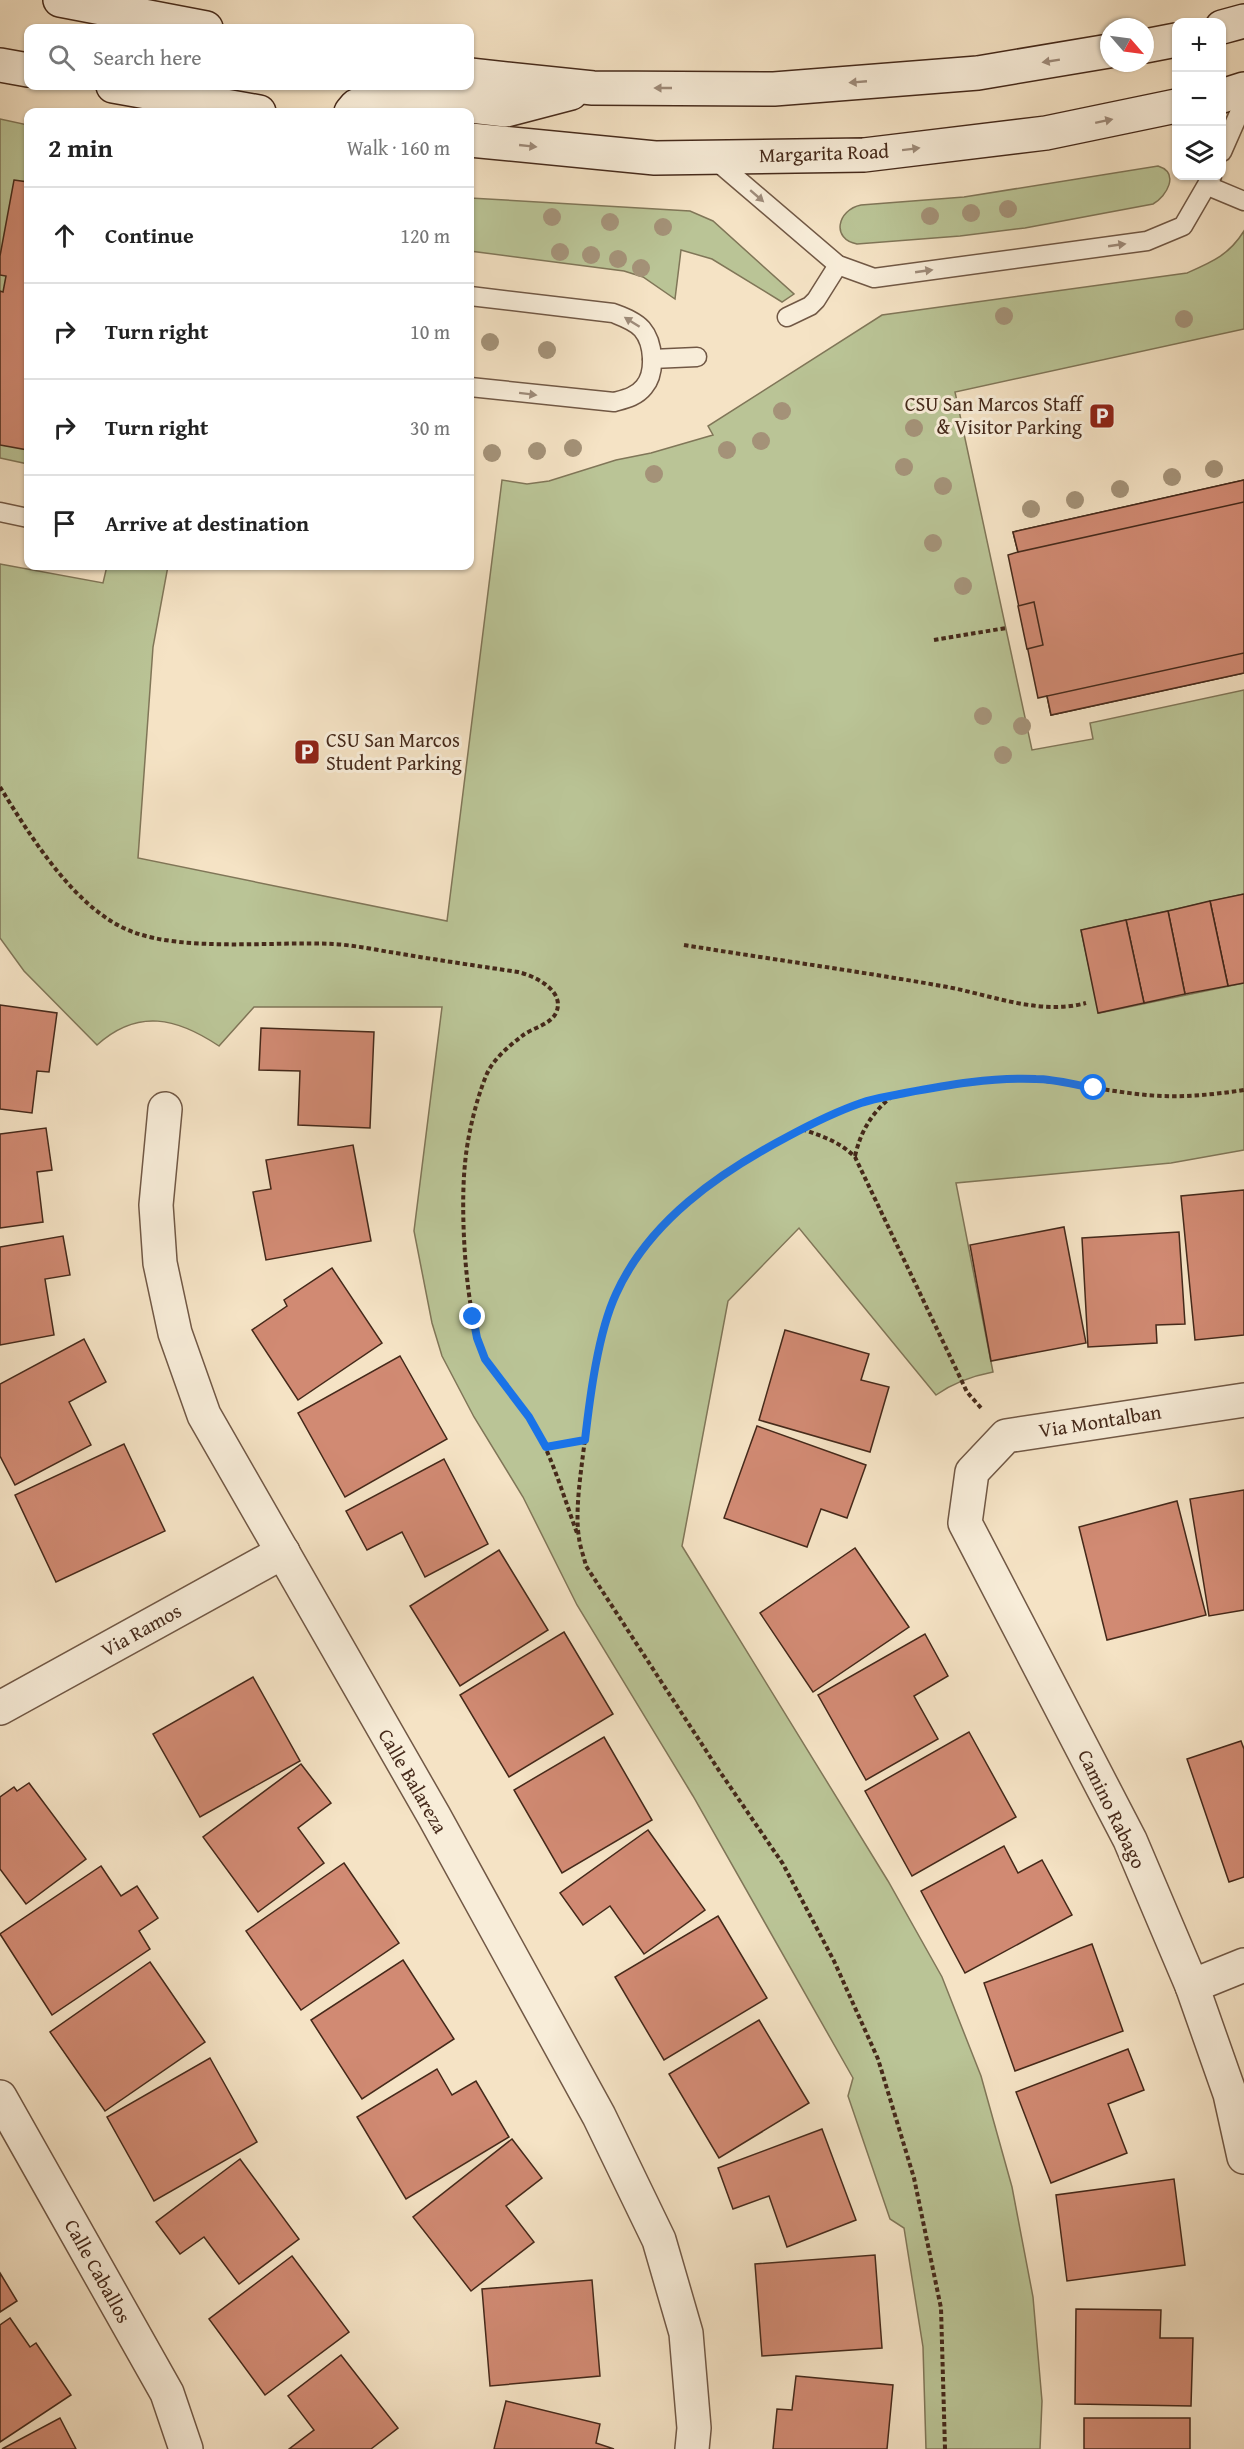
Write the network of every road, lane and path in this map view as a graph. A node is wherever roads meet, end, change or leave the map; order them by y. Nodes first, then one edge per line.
1 (60, 0) edge
2 (1244, 21) edge
3 (185, 24) edge
4 (1226, 26) edge
5 (1172, 41) edge
6 (1154, 44) edge
7 (1100, 53) edge
8 (0, 64) edge
9 (24, 69) edge
10 (474, 75) edge
11 (593, 87) junction
12 (1244, 89) edge
13 (135, 90) edge
14 (1226, 94) edge
15 (1244, 102) edge
16 (1172, 107) edge
17 (237, 108) edge
18 (354, 108) edge
19 (474, 140) edge
20 (1226, 141) edge
21 (713, 157) junction
22 (1210, 181) edge
23 (1244, 201) edge
24 (838, 265) junction
25 (474, 296) edge
26 (787, 317) dead end
27 (697, 357) dead end
28 (652, 359) junction
29 (474, 387) edge
30 (0, 512) edge
31 (24, 517) edge
32 (1006, 628) dead end
33 (934, 640) dead end
34 (0, 787) edge
35 (684, 945) dead end
36 (1086, 1003) dead end
37 (1244, 1090) edge
38 (892, 1096) junction
39 (165, 1109) dead end
40 (802, 1129) junction
41 (855, 1157) junction
42 (1244, 1400) edge
43 (1005, 1436) junction
44 (585, 1440) junction
45 (546, 1447) junction
46 (578, 1536) junction
47 (283, 1552) junction
48 (0, 1708) edge
49 (1244, 1965) edge
50 (1192, 1986) junction
51 (0, 2097) edge
52 (1244, 2157) edge
53 (186, 2449) edge
54 (692, 2449) edge
55 (945, 2449) edge

1 - 3 street
2 - 4 street
5 - 6 street
7 -> 11 street
8 - 9 street
10 - 11 street
11 - 18 street
12 - 14 street
13 - 17 street
15 - 20 lane
21 -> 16 street, Margarita Road
19 -> 21 street, Margarita Road
21 -> 24 lane
22 - 23 lane
24 -> 22 lane
24 - 26 lane
28 -> 25 lane
27 - 28 lane
29 -> 28 lane
30 - 31 lane
32 - 33 path
34 - 45 path
35 - 36 path
37 - 38 path
38 - 40 path
38 - 41 path
39 - 47 street, Calle Balareza
40 - 41 path
40 - 44 path
41 - 43 path
42 - 43 street, Via Montalban
43 - 50 street, Camino Rabago
44 - 45 path
44 - 46 path
45 - 46 path
46 - 55 path
47 - 48 street, Via Ramos
47 - 54 street, Calle Balareza
49 - 50 street
50 - 52 street, Camino Rabago
51 - 53 street, Calle Caballos

